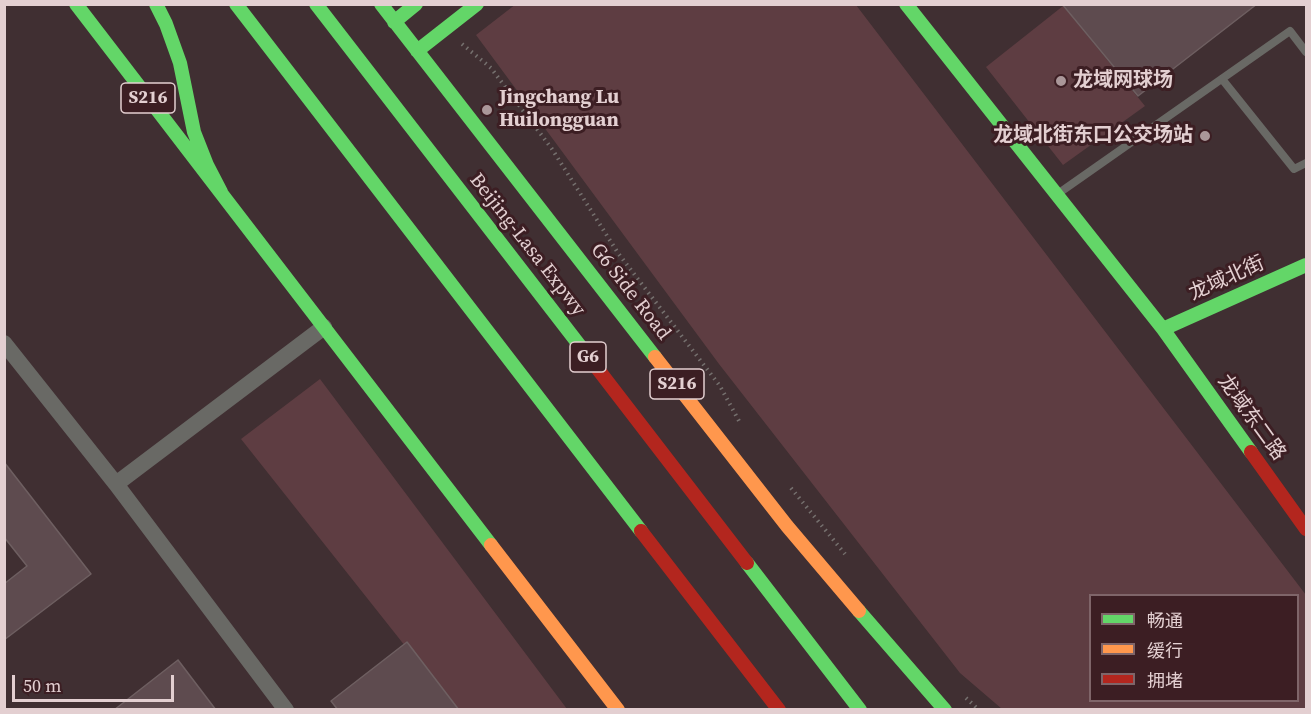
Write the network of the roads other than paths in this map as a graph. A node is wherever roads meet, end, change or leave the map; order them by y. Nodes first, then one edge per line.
1 (76, 4) edge
2 (156, 4) edge
3 (236, 4) edge
4 (316, 4) edge
5 (381, 4) edge
6 (416, 4) edge
7 (477, 4) edge
8 (906, 4) edge
9 (394, 22) junction
10 (417, 51) junction
11 (1306, 52) edge
12 (1222, 79) junction
13 (1306, 163) edge
14 (221, 192) junction
15 (1057, 195) junction
16 (1306, 265) edge
17 (324, 327) junction
18 (1163, 329) junction
19 (4, 343) edge
20 (116, 484) junction
21 (1306, 529) edge
22 (286, 710) edge
23 (618, 710) edge
24 (779, 710) edge
25 (861, 710) edge
26 (945, 710) edge

1 - 14 main road, S216
2 - 14 main road
3 - 24 main road
4 - 25 main road, Beijing-Lasa Expwy / G6
5 - 9 main road, G6 Side Road / S216
6 - 9 main road
7 - 10 main road
8 - 15 main road, 龙域东二路
9 - 10 main road, G6 Side Road / S216
10 - 26 main road, G6 Side Road / S216
11 - 12 lane
12 - 13 lane
12 - 15 lane
14 - 17 main road, S216
15 - 18 main road, 龙域东二路
16 - 18 main road, 龙域北街
17 - 20 street
17 - 23 main road, S216
18 - 21 main road, 龙域东二路
19 - 20 street
20 - 22 street

